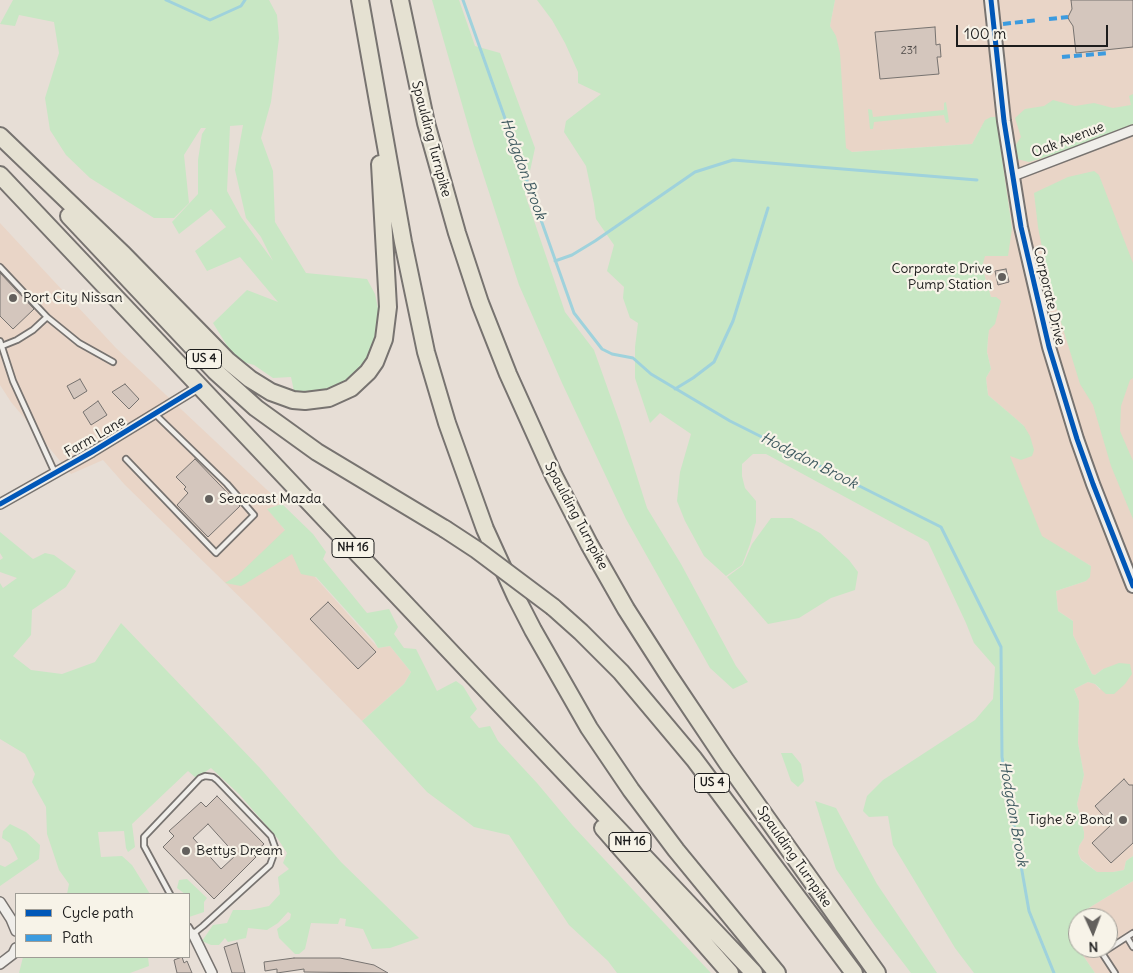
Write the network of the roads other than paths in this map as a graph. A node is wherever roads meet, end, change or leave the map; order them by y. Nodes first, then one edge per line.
1 (360, 0) edge
2 (400, 0) edge
3 (991, 0) edge
4 (376, 86) junction
5 (1133, 130) edge
6 (0, 136) edge
7 (0, 143) edge
8 (0, 175) edge
9 (1013, 176) junction
10 (0, 268) edge
11 (47, 317) junction
12 (1, 344) edge
13 (113, 362) dead end
14 (200, 386) junction
15 (155, 414) junction
16 (126, 459) dead end
17 (55, 473) junction
18 (0, 504) edge
19 (1133, 586) edge
20 (506, 710) junction
21 (169, 893) edge
22 (0, 902) edge
23 (15, 928) edge
24 (191, 931) edge
25 (1133, 933) edge
26 (1127, 937) junction
27 (1133, 947) edge
28 (15, 950) edge
29 (0, 964) edge
30 (212, 973) edge
31 (730, 973) edge
32 (754, 973) edge
33 (777, 973) edge
34 (854, 973) edge
35 (877, 973) edge
36 (1115, 973) edge

1 - 4 highway
2 - 35 highway, Spaulding Turnpike
3 - 9 street, Corporate Drive
4 - 6 highway
4 - 33 highway
5 - 9 street, Oak Avenue
7 - 34 highway, US 4, bridge
8 - 14 highway, NH 16
9 - 19 street, Corporate Drive
10 - 11 lane
11 - 12 lane
11 - 13 lane
12 - 17 lane
14 - 15 street, Farm Lane
14 - 20 highway, NH 16
15 - 16 lane
15 - 17 street, Farm Lane
17 - 18 street, Farm Lane
20 - 31 highway
20 - 32 highway, NH 16
21 - 24 lane
22 - 23 street
24 - 30 street
25 - 26 lane
26 - 27 lane
26 - 36 lane
28 - 29 street

